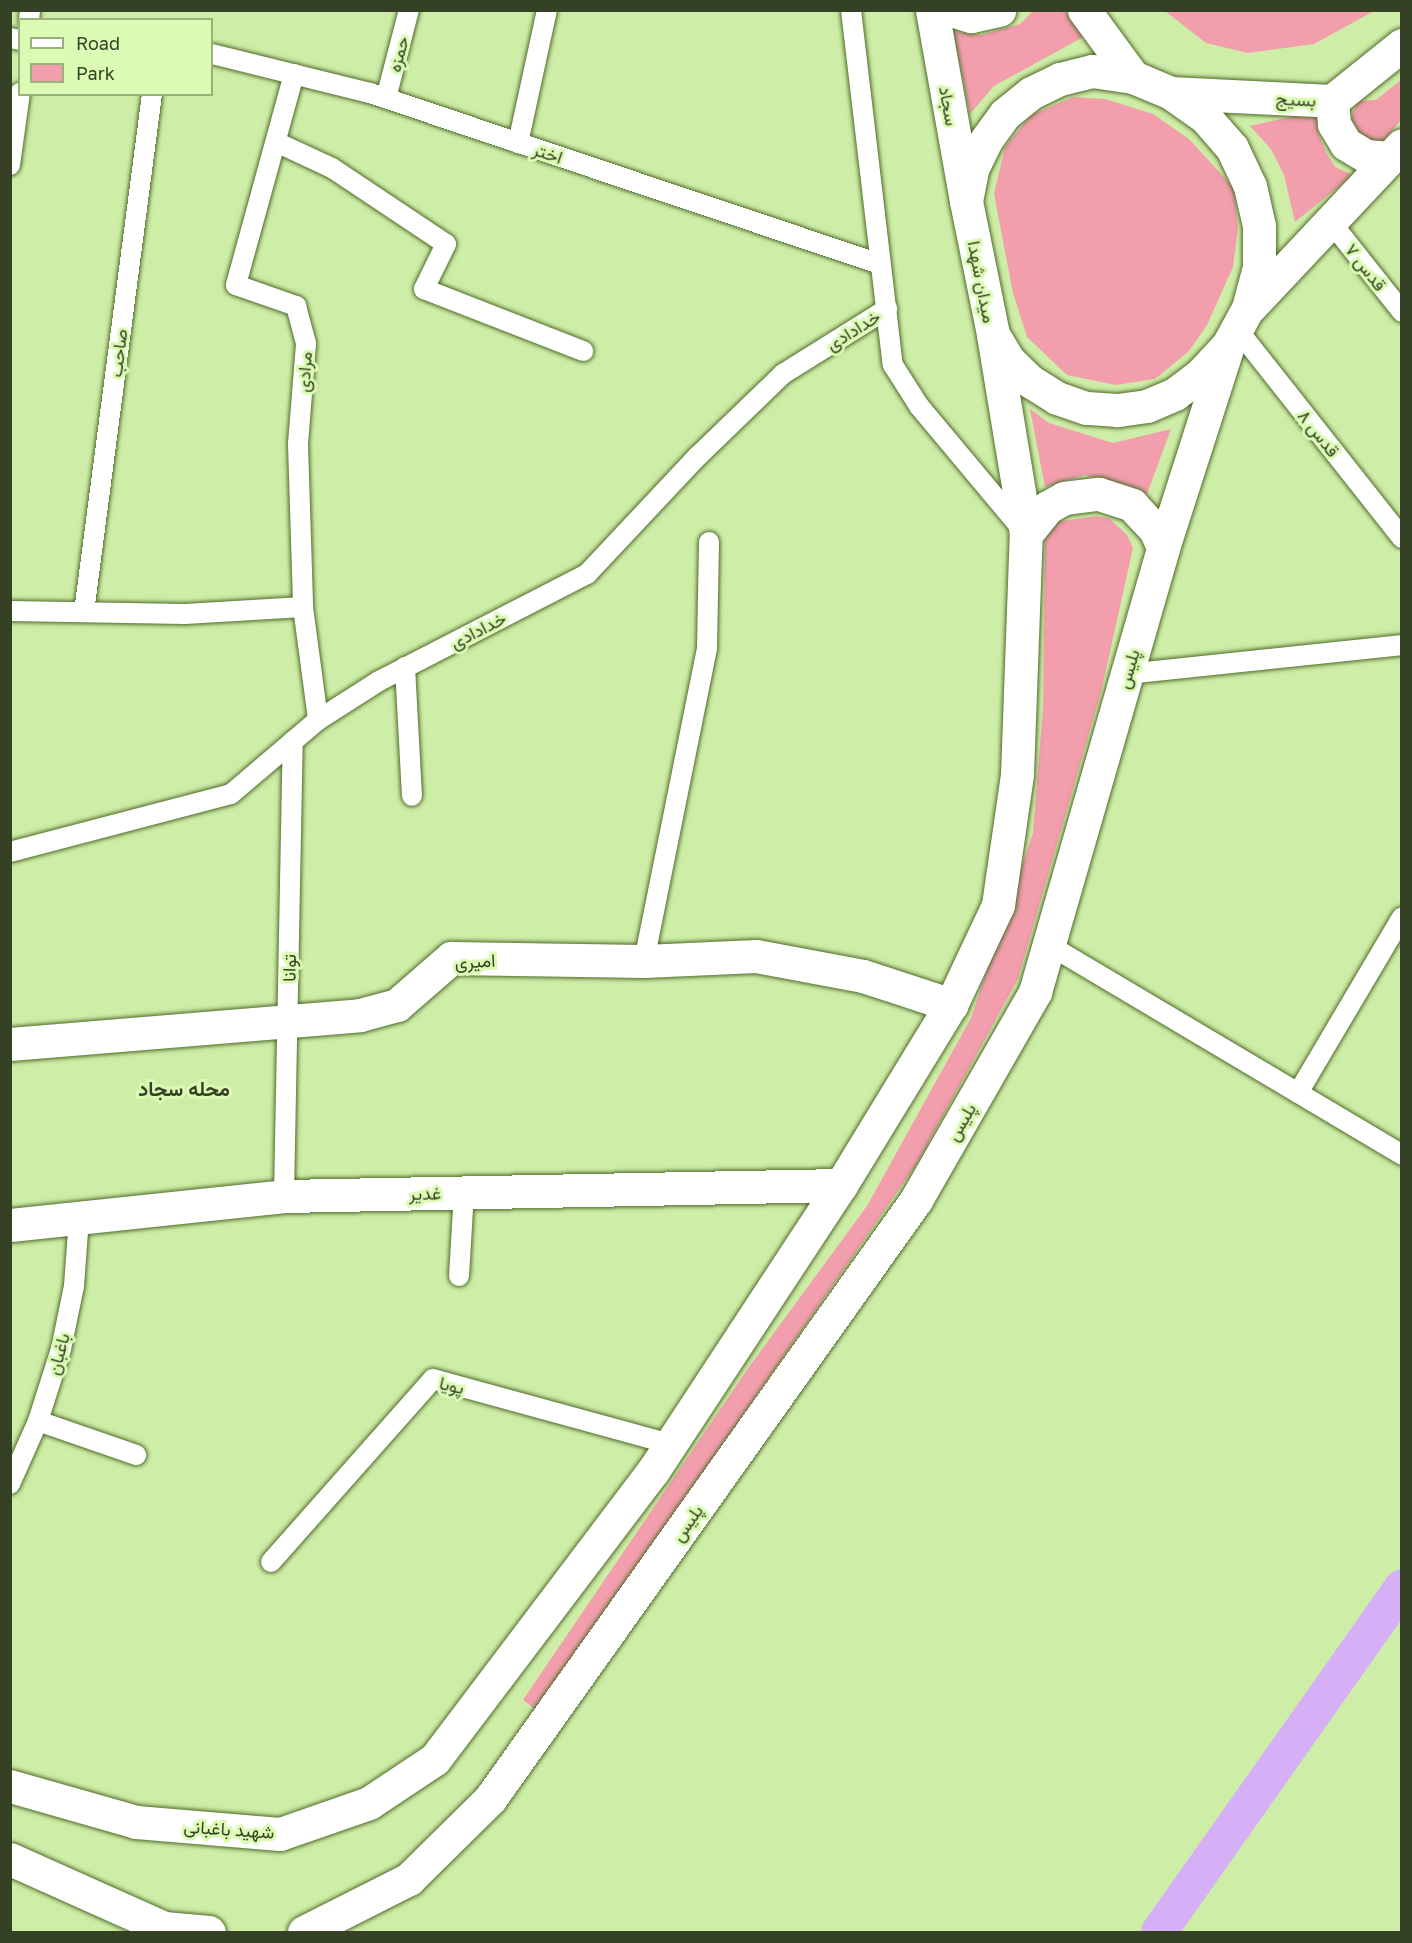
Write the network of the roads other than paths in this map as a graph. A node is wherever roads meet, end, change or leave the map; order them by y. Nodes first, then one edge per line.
1 (409, 10) edge
2 (547, 10) edge
3 (851, 10) edge
4 (932, 10) edge
5 (951, 10) edge
6 (999, 10) edge
7 (1083, 10) edge
8 (1401, 45) edge
9 (213, 54) edge
10 (294, 74) junction
11 (1133, 77) junction
12 (1171, 93) junction
13 (20, 96) edge
14 (152, 96) edge
15 (386, 98) junction
16 (1332, 101) junction
17 (276, 142) junction
18 (518, 143) junction
19 (1395, 152) edge
20 (10, 165) edge
21 (966, 201) junction
22 (1330, 221) junction
23 (880, 264) junction
24 (887, 309) junction
25 (1401, 312) edge
26 (1238, 327) junction
27 (993, 334) junction
28 (584, 351) dead end
29 (1026, 534) junction
30 (1401, 538) edge
31 (709, 542) dead end
32 (1163, 548) junction
33 (303, 607) junction
34 (10, 610) edge
35 (84, 612) junction
36 (1401, 645) edge
37 (405, 668) junction
38 (1127, 674) junction
39 (318, 720) junction
40 (293, 741) junction
41 (412, 795) dead end
42 (10, 852) edge
43 (1401, 916) edge
44 (1049, 945) junction
45 (644, 961) junction
46 (951, 1005) junction
47 (289, 1020) junction
48 (10, 1044) edge
49 (1298, 1093) junction
50 (1401, 1155) edge
51 (841, 1185) junction
52 (464, 1192) junction
53 (284, 1196) junction
54 (79, 1218) junction
55 (10, 1225) edge
56 (459, 1276) dead end
57 (38, 1421) junction
58 (670, 1444) junction
59 (136, 1455) dead end
60 (10, 1484) edge
61 (271, 1562) dead end
62 (10, 1786) edge
63 (10, 1859) edge
64 (209, 1932) edge
65 (304, 1932) edge

1 - 15 lane, حمزه
2 - 18 lane
3 - 23 lane
4 - 21 main road, سجاد
5 - 6 main road
7 - 11 main road
8 - 16 main road, بسیج
9 - 10 lane, اختر
10 - 15 lane, اختر
10 - 17 lane, مرادی
11 - 12 main road, میدان شهدا
11 - 21 main road, میدان شهدا
12 - 16 main road, بسیج
12 - 26 main road, میدان شهدا
13 - 20 lane
14 - 35 lane, صاحب
15 - 18 lane, اختر
16 - 19 main road
17 - 28 lane
17 - 33 lane, مرادی
18 - 23 lane, اختر
19 - 22 main road
21 - 27 main road, میدان شهدا
22 - 25 lane, قدس ۷
22 - 26 main road
23 - 24 lane
24 - 29 lane
24 - 37 lane, خدادادی
26 - 27 main road, میدان شهدا
26 - 30 lane, قدس ۸
26 - 32 main road, پلیس
27 - 29 main road
29 - 32 main road
29 - 46 main road
31 - 45 lane
32 - 38 main road, پلیس
33 - 35 lane
33 - 39 lane, مرادی
34 - 35 lane
36 - 38 lane
37 - 39 lane, خدادادی
37 - 41 lane
38 - 44 main road, پلیس
39 - 40 lane, خدادادی
40 - 42 lane, خدادادی
40 - 47 lane, توانا
43 - 49 lane
44 - 49 lane
44 - 65 main road, پلیس
45 - 46 main road, امیری
45 - 47 main road, امیری
46 - 51 main road
47 - 48 main road, امیری
47 - 53 lane, توانا
49 - 50 lane
51 - 52 main road, غدیر
51 - 58 main road
52 - 53 main road, غدیر
52 - 56 lane
53 - 54 main road, غدیر
54 - 55 main road, غدیر
54 - 57 lane, باغبان
57 - 59 lane
57 - 60 lane, باغبان
58 - 61 lane, پویا
58 - 62 main road, شهید باغبانی
63 - 64 main road

